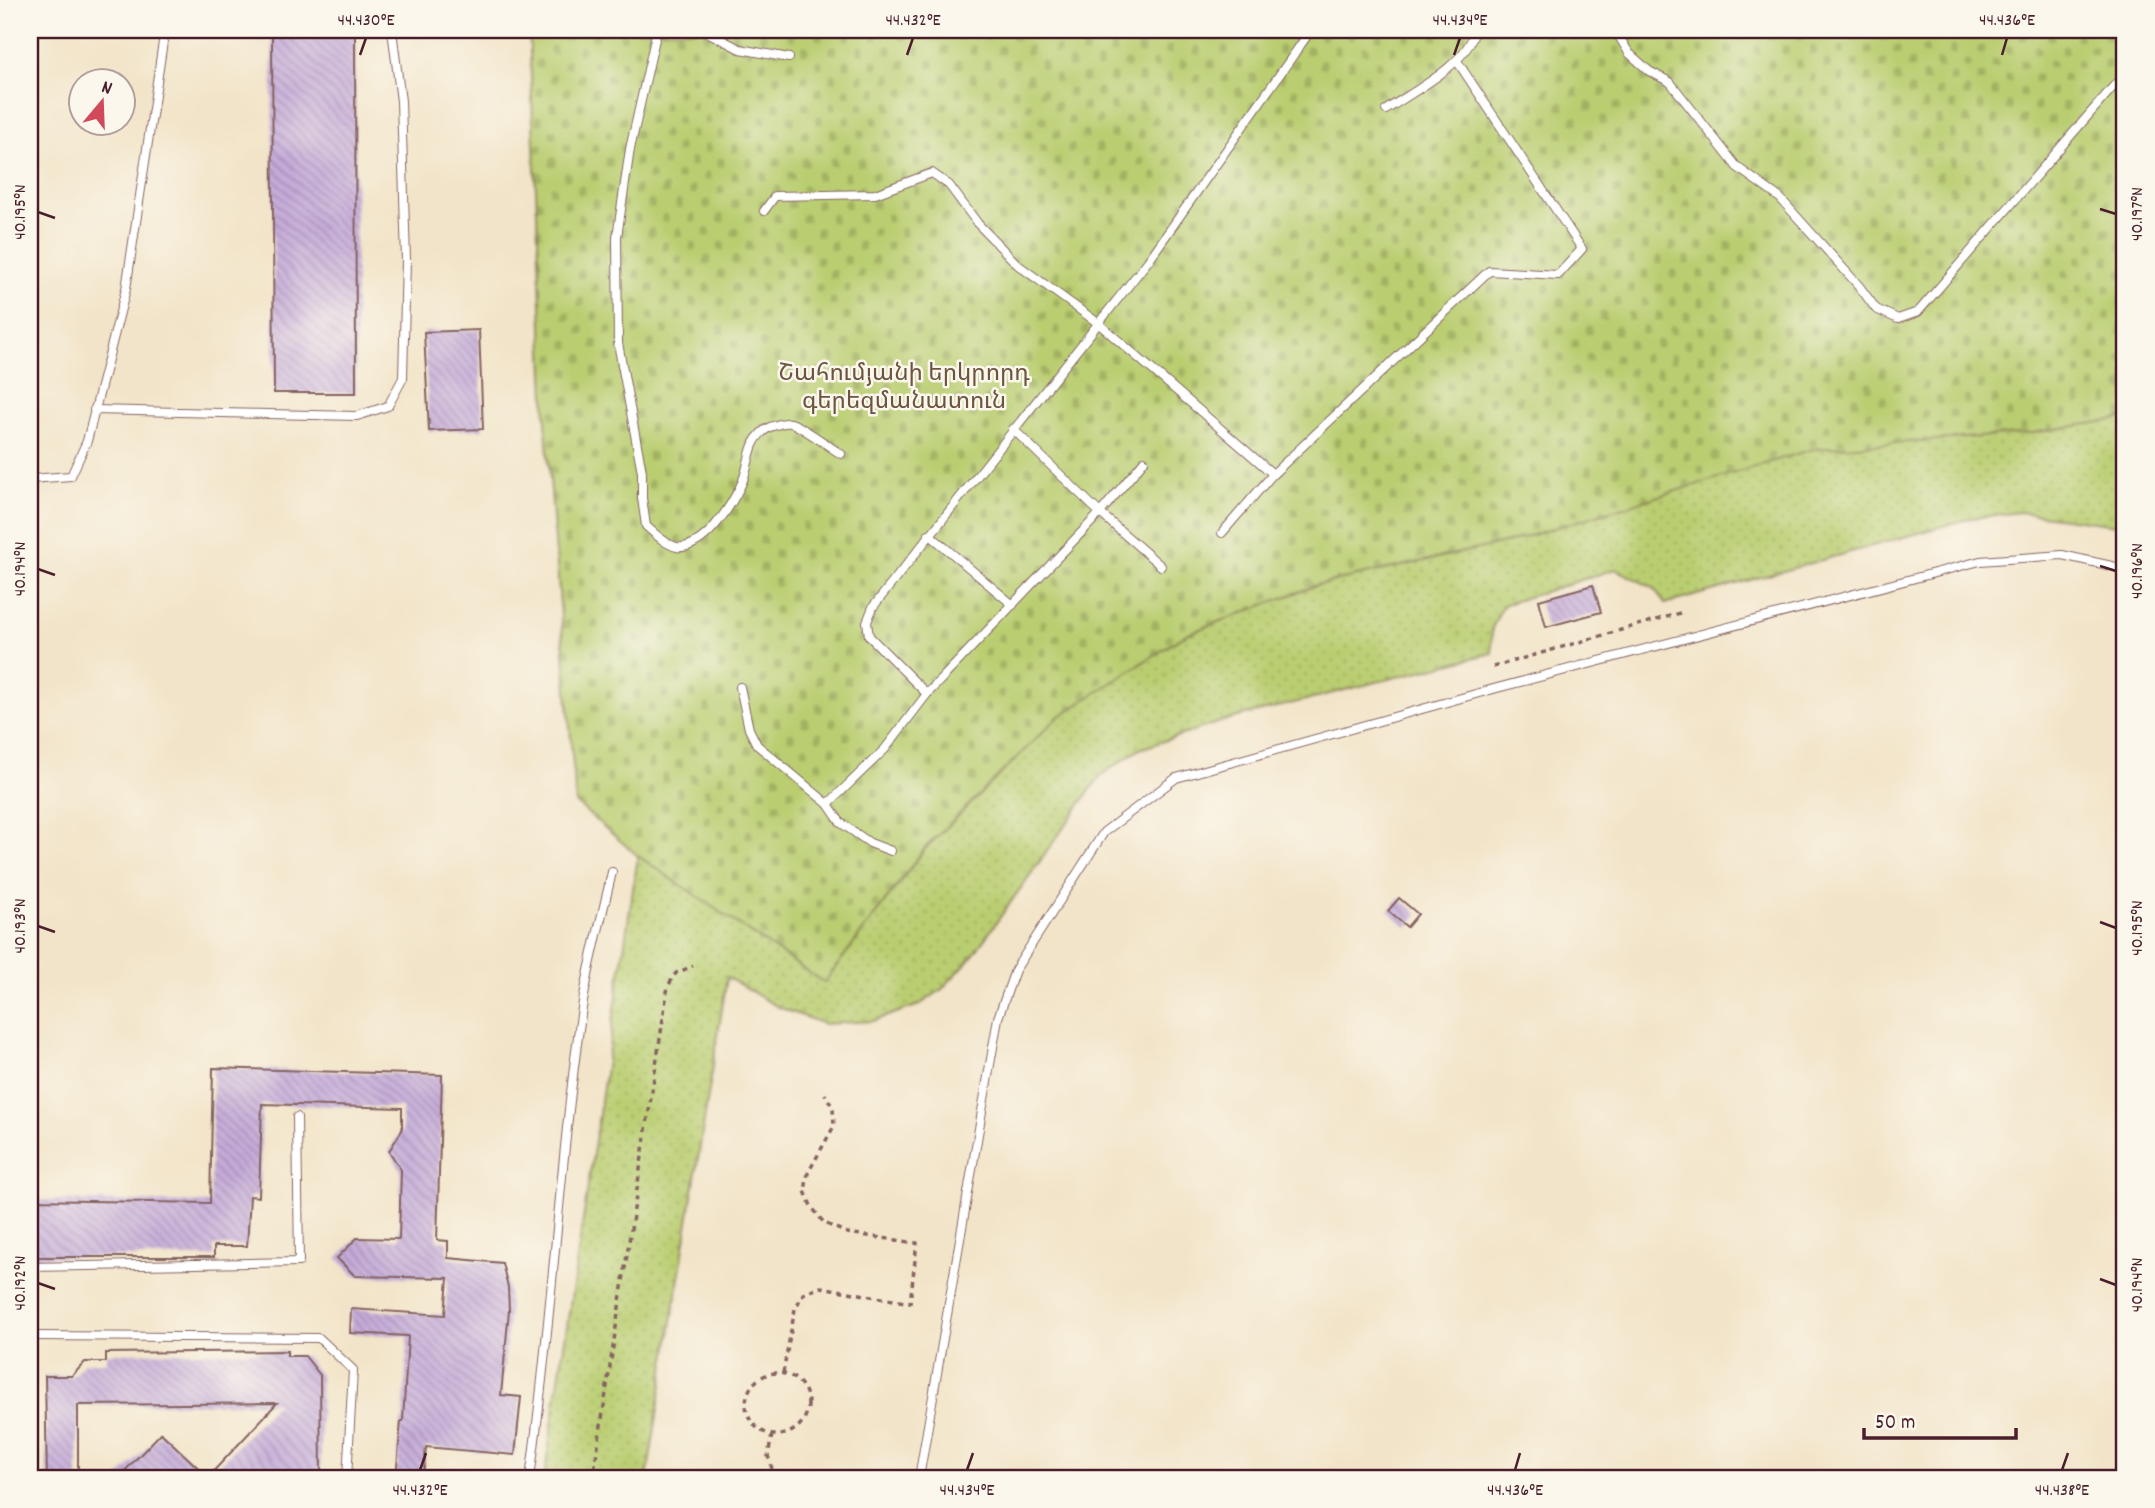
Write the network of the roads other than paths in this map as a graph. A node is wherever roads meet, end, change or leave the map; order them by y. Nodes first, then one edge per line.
1 (166, 30) edge
2 (392, 30) edge
3 (657, 30) edge
4 (704, 30) edge
5 (1311, 30) edge
6 (1475, 30) edge
7 (1615, 30) edge
8 (789, 58) dead end
9 (1457, 61) junction
10 (2125, 73) edge
11 (1386, 110) dead end
12 (764, 211) dead end
13 (1098, 323) junction
14 (94, 410) junction
15 (1013, 429) junction
16 (841, 454) dead end
17 (1144, 461) dead end
18 (1273, 474) junction
19 (30, 479) edge
20 (1100, 513) junction
21 (1222, 533) dead end
22 (929, 534) junction
23 (1161, 566) dead end
24 (2125, 569) edge
25 (1013, 605) junction
26 (740, 687) dead end
27 (927, 694) junction
28 (828, 804) junction
29 (891, 851) dead end
30 (612, 873) dead end
31 (297, 1117) dead end
32 (30, 1267) edge
33 (30, 1336) edge
34 (347, 1478) edge
35 (530, 1478) edge
36 (919, 1478) edge

1 - 14 lane
2 - 14 lane
3 - 16 lane
4 - 8 lane
5 - 13 lane
6 - 9 lane
7 - 10 lane
9 - 11 lane
9 - 18 lane
12 - 13 lane
13 - 15 lane
13 - 18 lane
14 - 19 lane
15 - 20 lane
15 - 22 lane
17 - 20 lane
18 - 21 lane
20 - 23 lane
20 - 25 lane
22 - 25 lane
22 - 27 lane
24 - 36 lane
25 - 27 lane
26 - 28 lane
27 - 28 lane
28 - 29 lane
30 - 35 lane
31 - 32 lane
33 - 34 lane

